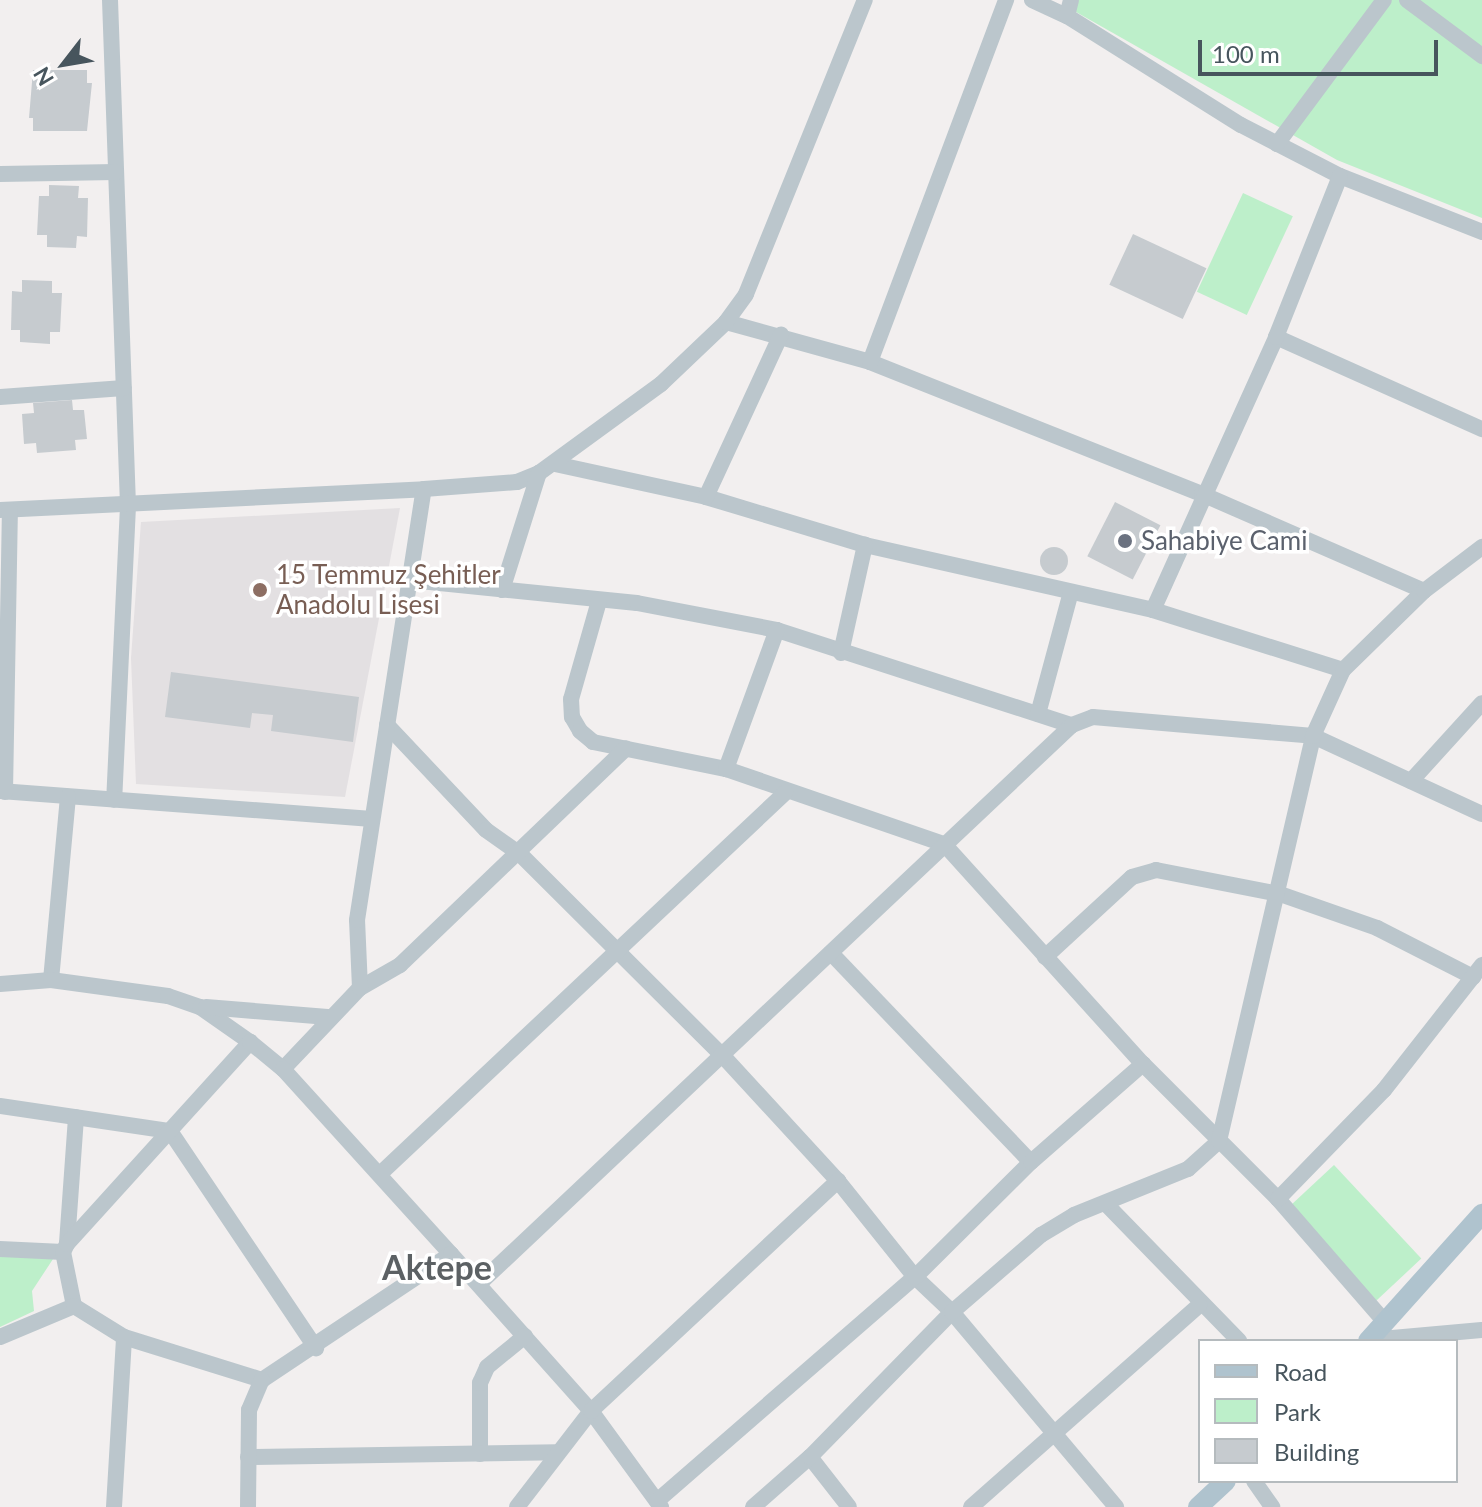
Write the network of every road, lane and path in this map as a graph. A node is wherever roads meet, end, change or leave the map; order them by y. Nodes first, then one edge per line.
1 (110, 0) edge
2 (865, 0) edge
3 (1006, 0) edge
4 (1032, 0) edge
5 (1384, 0) edge
6 (1407, 0) edge
7 (1069, 8) edge
8 (1482, 56) edge
9 (1277, 144) junction
10 (116, 172) junction
11 (0, 174) edge
12 (1340, 176) junction
13 (1482, 232) edge
14 (726, 322) junction
15 (781, 335) junction
16 (1276, 337) junction
17 (870, 362) junction
18 (124, 388) junction
19 (0, 397) edge
20 (1482, 429) edge
21 (555, 464) junction
22 (539, 473) junction
23 (424, 489) junction
24 (1202, 494) junction
25 (706, 497) junction
26 (128, 506) junction
27 (5, 510) edge
28 (865, 545) junction
29 (1482, 547) edge
30 (1464, 564) junction
31 (1482, 572) edge
32 (410, 580) junction
33 (502, 590) junction
34 (1424, 591) junction
35 (1070, 595) junction
36 (599, 601) junction
37 (1153, 610) junction
38 (777, 630) junction
39 (841, 653) junction
40 (1343, 670) junction
41 (1482, 703) edge
42 (1038, 714) junction
43 (387, 725) junction
44 (1072, 725) junction
45 (1313, 736) junction
46 (626, 748) junction
47 (726, 769) junction
48 (1411, 781) junction
49 (2, 792) edge
50 (785, 793) junction
51 (68, 797) junction
52 (114, 800) junction
53 (1482, 814) edge
54 (372, 819) junction
55 (944, 844) junction
56 (520, 854) junction
57 (1280, 894) junction
58 (620, 951) junction
59 (831, 953) junction
60 (1045, 957) junction
61 (1478, 971) edge
62 (51, 980) junction
63 (0, 984) edge
64 (360, 988) junction
65 (200, 1007) junction
66 (328, 1017) junction
67 (250, 1042) junction
68 (723, 1056) junction
69 (1143, 1064) junction
70 (283, 1069) junction
71 (0, 1106) edge
72 (76, 1117) junction
73 (170, 1131) junction
74 (1219, 1141) junction
75 (1031, 1162) junction
76 (381, 1173) junction
77 (838, 1181) junction
78 (1278, 1199) junction
79 (1106, 1204) junction
80 (1482, 1214) edge
81 (65, 1248) junction
82 (0, 1249) edge
83 (451, 1254) junction
84 (915, 1277) junction
85 (479, 1284) junction
86 (1199, 1305) junction
87 (74, 1306) junction
88 (952, 1312) junction
89 (1383, 1320) junction
90 (1482, 1330) edge
91 (525, 1336) junction
92 (0, 1337) edge
93 (124, 1337) junction
94 (1237, 1339) edge
95 (1370, 1339) edge
96 (1380, 1339) edge
97 (316, 1348) junction
98 (262, 1380) junction
99 (591, 1411) junction
100 (1055, 1433) junction
101 (557, 1452) junction
102 (480, 1454) junction
103 (248, 1457) junction
104 (810, 1457) junction
105 (1224, 1483) edge
106 (1255, 1483) edge
107 (659, 1504) edge
108 (114, 1507) edge
109 (248, 1507) edge
110 (517, 1507) edge
111 (753, 1507) edge
112 (849, 1507) edge
113 (971, 1507) edge
114 (1116, 1507) edge
115 (1198, 1507) edge
116 (1272, 1507) edge

1 - 10 street
2 - 14 street
3 - 17 street
4 - 7 street
5 - 9 street
6 - 8 street
7 - 9 street
9 - 12 street
10 - 11 street
10 - 18 street
12 - 13 street
12 - 16 street
14 - 15 street
14 - 21 street
15 - 17 street
15 - 25 street
16 - 20 street
16 - 24 street
17 - 24 street
18 - 19 street
18 - 26 street
21 - 22 street
21 - 25 street
22 - 23 street
22 - 33 street
23 - 26 street
23 - 32 street
24 - 34 street
24 - 37 street
25 - 28 street
26 - 27 street
26 - 52 street
27 - 49 street
28 - 35 street
28 - 39 street
29 - 30 street
30 - 31 street
30 - 34 street
32 - 33 street
32 - 43 street
33 - 36 street
34 - 40 street
35 - 37 street
35 - 42 street
36 - 38 street
36 - 46 street
37 - 40 street
38 - 39 street
38 - 47 street
39 - 42 street
40 - 45 street
41 - 48 street
42 - 44 street
43 - 54 street
43 - 56 street
44 - 45 street
44 - 55 street
45 - 48 street
45 - 57 street
46 - 47 street
46 - 56 street
47 - 50 street
48 - 53 street
49 - 51 street
50 - 55 street
50 - 58 street
51 - 52 street
51 - 62 street
52 - 54 street
54 - 64 street
55 - 59 street
55 - 60 street
56 - 58 street
56 - 64 street
57 - 60 street
57 - 61 street
57 - 74 street
58 - 68 street
58 - 76 street
59 - 68 street
59 - 75 street
60 - 69 street
61 - 78 street
62 - 63 street
62 - 65 street
64 - 66 street
65 - 66 street
65 - 67 street
66 - 70 street
67 - 70 street
67 - 73 street
68 - 77 street
68 - 85 street
69 - 74 street
69 - 75 street
70 - 76 street
71 - 72 street
72 - 73 street
72 - 81 street
73 - 81 street
73 - 97 street
74 - 78 street
74 - 79 street
75 - 84 street
76 - 83 street
77 - 84 street
77 - 99 street
78 - 89 street
79 - 86 street
79 - 88 street
80 - 89 main road
81 - 82 street
81 - 87 street
83 - 85 street
83 - 97 street
84 - 88 street
84 - 107 street
85 - 91 street
86 - 94 street
86 - 100 street
87 - 92 street
87 - 93 street
88 - 100 street
88 - 104 street
89 - 95 main road
90 - 96 street
91 - 99 street
91 - 102 street
93 - 98 street
93 - 108 street
97 - 98 street
98 - 103 street
99 - 101 street
99 - 107 street
100 - 113 street
100 - 114 street
101 - 102 street
101 - 110 street
102 - 103 street
103 - 109 street
104 - 111 street
104 - 112 street
105 - 115 main road
106 - 116 street

